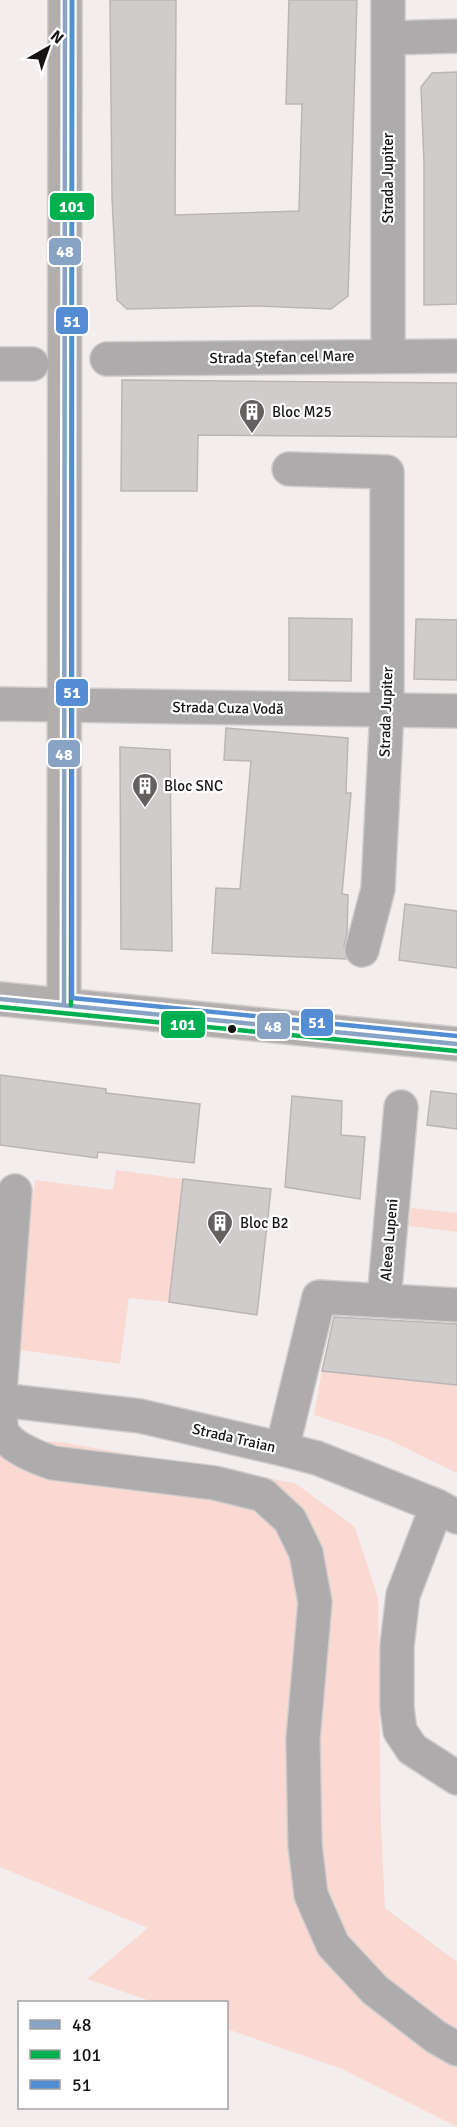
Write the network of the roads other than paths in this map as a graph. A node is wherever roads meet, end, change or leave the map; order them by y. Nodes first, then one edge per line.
1 (65, 0) edge
2 (388, 0) edge
3 (457, 36) edge
4 (388, 38) junction
5 (388, 356) junction
6 (457, 356) edge
7 (107, 359) dead end
8 (289, 469) dead end
9 (0, 704) edge
10 (64, 705) junction
11 (387, 710) junction
12 (457, 711) edge
13 (362, 950) dead end
14 (0, 999) edge
15 (64, 1005) junction
16 (457, 1044) edge
17 (401, 1107) dead end
18 (15, 1191) dead end
19 (384, 1300) junction
20 (457, 1305) edge
21 (0, 1391) edge
22 (1, 1413) edge
23 (282, 1449) junction
24 (447, 1512) edge
25 (457, 1778) edge
26 (457, 2049) edge

1 - 10 main road
2 - 4 street, Strada Jupiter
3 - 4 street
4 - 5 street, Strada Jupiter
5 - 6 street, Strada Ștefan cel Mare
5 - 7 street, Strada Ștefan cel Mare
8 - 11 street, Strada Jupiter
9 - 10 street, Strada Cuza Vodă
10 - 11 street, Strada Cuza Vodă
10 - 15 main road
11 - 12 street, Strada Cuza Vodă
11 - 13 street, Strada Jupiter
14 - 15 main road
15 - 16 main road
17 - 19 street, Aleea Lupeni
18 - 21 street
19 - 20 street, Aleea Lupeni
19 - 23 street
22 - 23 street, Strada Traian
22 - 26 street
23 - 24 street, Strada Traian
24 - 25 street

